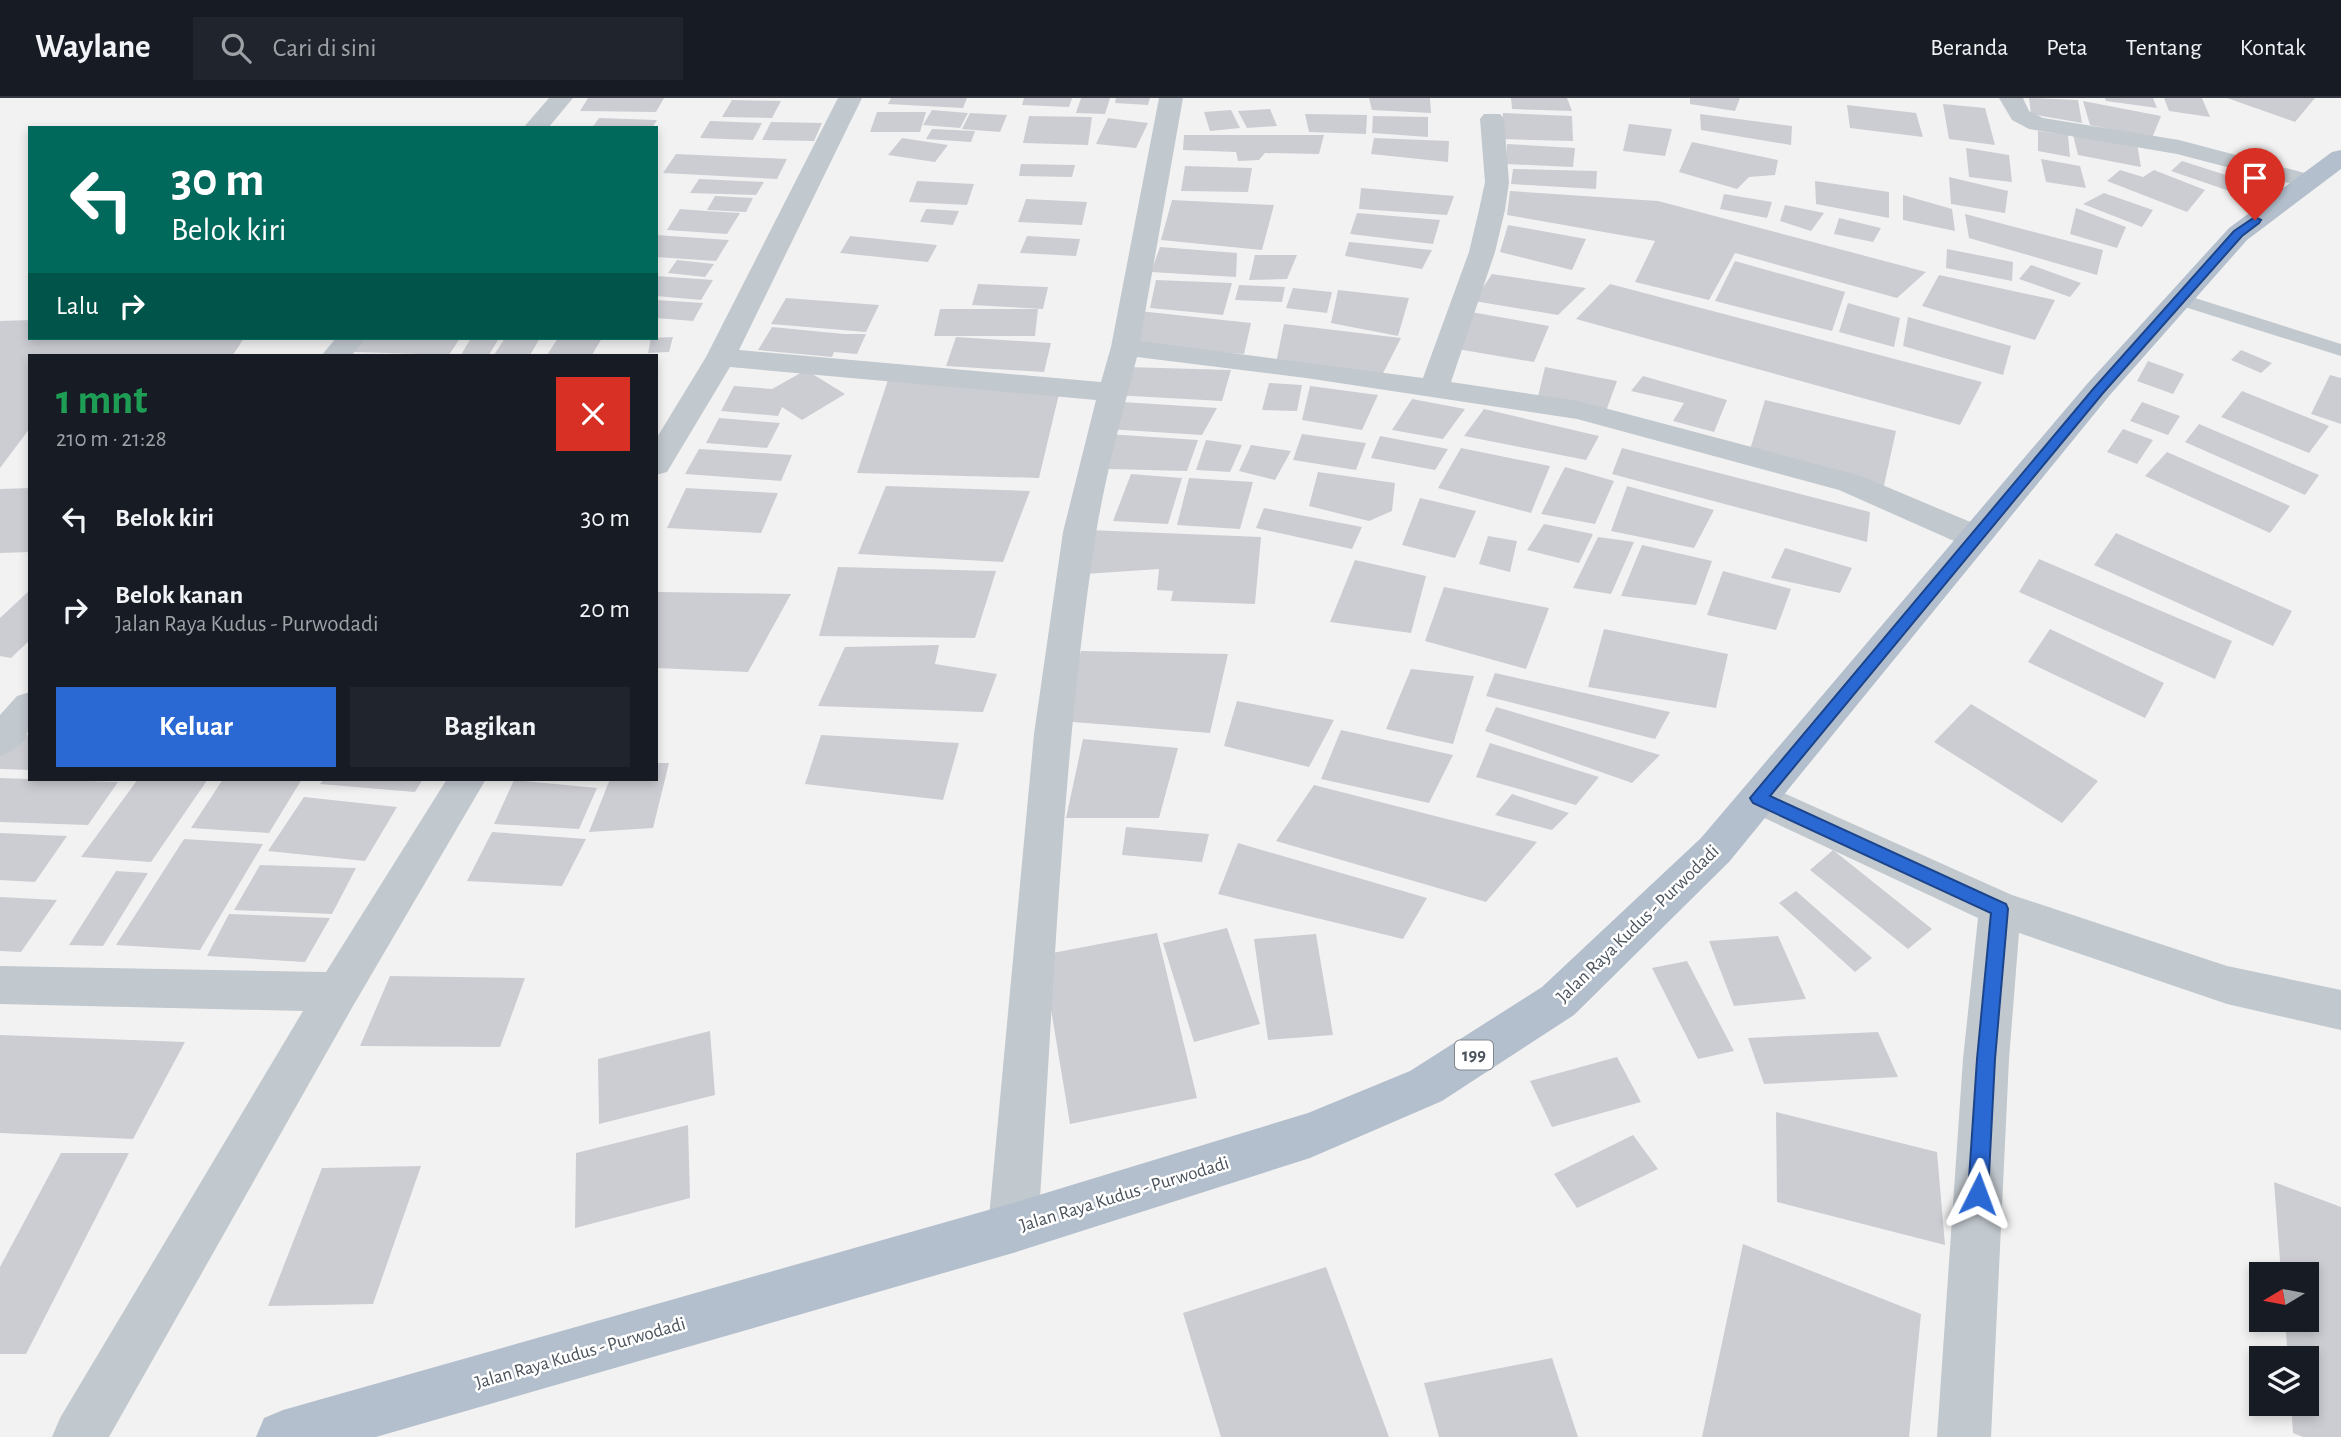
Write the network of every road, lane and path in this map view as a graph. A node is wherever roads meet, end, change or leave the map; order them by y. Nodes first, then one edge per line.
1 (561, 98) edge
2 (850, 98) edge
3 (1171, 98) edge
4 (2011, 98) edge
5 (1492, 119) dead end
6 (537, 126) edge
7 (2341, 157) edge
8 (2307, 181) junction
9 (2179, 299) junction
10 (350, 340) edge
11 (1125, 347) junction
12 (2341, 350) edge
13 (337, 354) edge
14 (721, 357) junction
15 (1434, 388) junction
16 (1112, 392) junction
17 (658, 462) edge
18 (1975, 537) junction
19 (28, 708) edge
20 (0, 741) edge
21 (466, 781) edge
22 (1759, 798) junction
23 (2000, 909) junction
24 (0, 985) edge
25 (338, 992) junction
26 (2341, 1010) edge
27 (1013, 1228) junction
28 (79, 1437) edge
29 (283, 1437) edge
30 (1964, 1437) edge

1 - 6 street
2 - 14 street
3 - 11 street
4 - 8 street
5 - 15 street
7 - 8 main road, Jalan Raya Kudus - Purwodadi / 199
8 - 9 main road, Jalan Raya Kudus - Purwodadi / 199
9 - 12 lane
9 - 18 main road, Jalan Raya Kudus - Purwodadi / 199
10 - 13 street
11 - 15 street
11 - 16 street
14 - 16 street
14 - 17 street
15 - 18 street
16 - 27 street
18 - 22 main road, Jalan Raya Kudus - Purwodadi / 199
19 - 20 street
21 - 25 street
22 - 23 street
22 - 27 main road, Jalan Raya Kudus - Purwodadi / 199
23 - 26 street
23 - 30 street
24 - 25 street
25 - 28 street
27 - 29 main road, Jalan Raya Kudus - Purwodadi / 199

